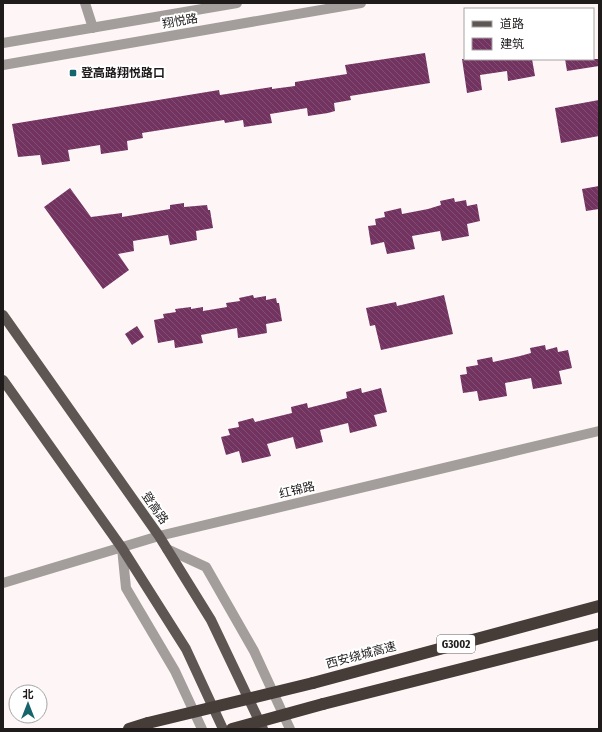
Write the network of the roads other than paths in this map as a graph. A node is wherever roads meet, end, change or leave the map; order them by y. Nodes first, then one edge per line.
1 (85, 3) edge
2 (237, 3) edge
3 (361, 3) edge
4 (93, 28) junction
5 (3, 43) edge
6 (3, 65) edge
7 (3, 316) edge
8 (3, 380) edge
9 (599, 431) edge
10 (159, 536) junction
11 (122, 548) junction
12 (167, 549) junction
13 (3, 583) edge
14 (599, 606) edge
15 (599, 634) edge
16 (129, 729) edge
17 (202, 729) edge
18 (223, 729) edge
19 (232, 729) edge
20 (263, 729) edge
21 (290, 729) edge

1 - 4 street
2 - 4 street, 翔悦路
3 - 6 street, 翔悦路
4 - 5 street, 翔悦路
7 - 10 main road, 登高路
8 - 11 main road
9 - 10 street, 红锦路
10 - 11 street, 红锦路
10 - 12 main road, 登高路
11 - 13 street, 红锦路
11 - 17 street
11 - 18 main road
12 - 20 main road, 登高路
12 - 21 street
14 - 16 highway, 西安绕城高速 / G3002, bridge
15 - 19 highway, G3002, bridge

